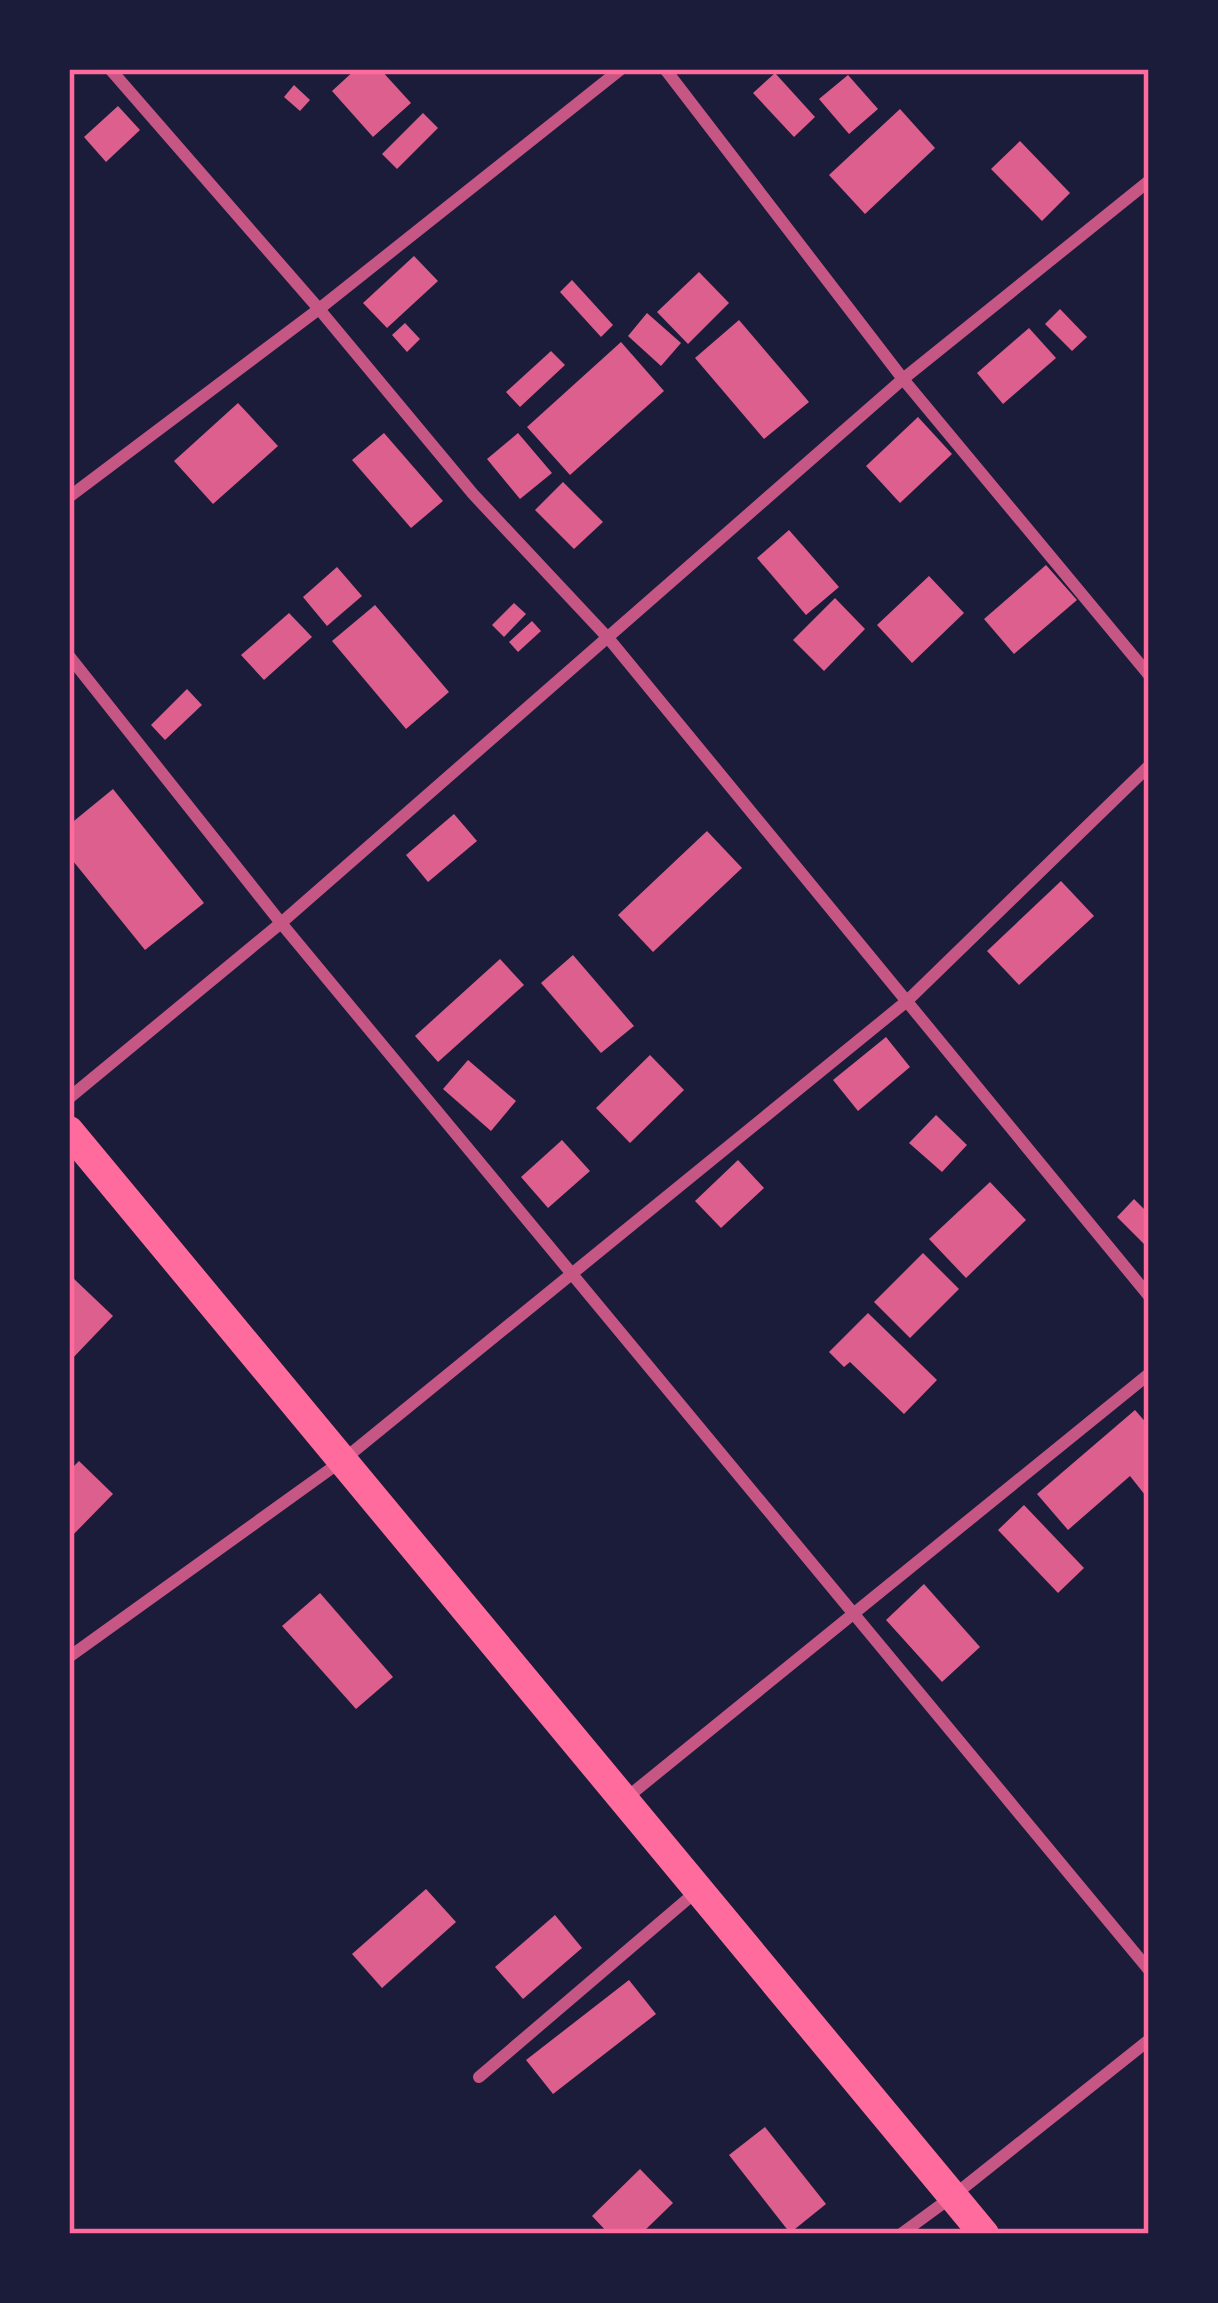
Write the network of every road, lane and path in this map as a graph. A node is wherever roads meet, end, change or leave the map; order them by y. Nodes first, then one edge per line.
1 (110, 69) edge
2 (621, 69) edge
3 (665, 69) edge
4 (1149, 181) edge
5 (319, 309) junction
6 (903, 379) junction
7 (69, 497) edge
8 (609, 639) junction
9 (69, 656) edge
10 (1149, 675) edge
11 (1149, 766) edge
12 (281, 923) junction
13 (907, 1001) junction
14 (69, 1098) edge
15 (69, 1131) edge
16 (573, 1275) junction
17 (1149, 1296) edge
18 (1149, 1374) edge
19 (343, 1460) junction
20 (853, 1614) junction
21 (69, 1657) edge
22 (624, 1799) junction
23 (699, 1889) junction
24 (1149, 1970) edge
25 (1149, 2040) edge
26 (479, 2077) dead end
27 (953, 2196) junction
28 (901, 2234) edge
29 (984, 2234) edge

1 - 5 street
2 - 5 street
3 - 6 street
4 - 6 street
5 - 7 street
5 - 8 street
6 - 8 street
6 - 10 street
8 - 12 street
8 - 13 street
9 - 12 street
11 - 13 street
12 - 14 street
12 - 16 street
13 - 16 street
13 - 17 street
15 - 19 main road
16 - 19 street
16 - 20 street
18 - 20 street
19 - 21 street
19 - 22 main road
20 - 22 street
20 - 24 street
22 - 23 main road
23 - 26 street
23 - 27 main road
25 - 27 street
27 - 28 street
27 - 29 main road

